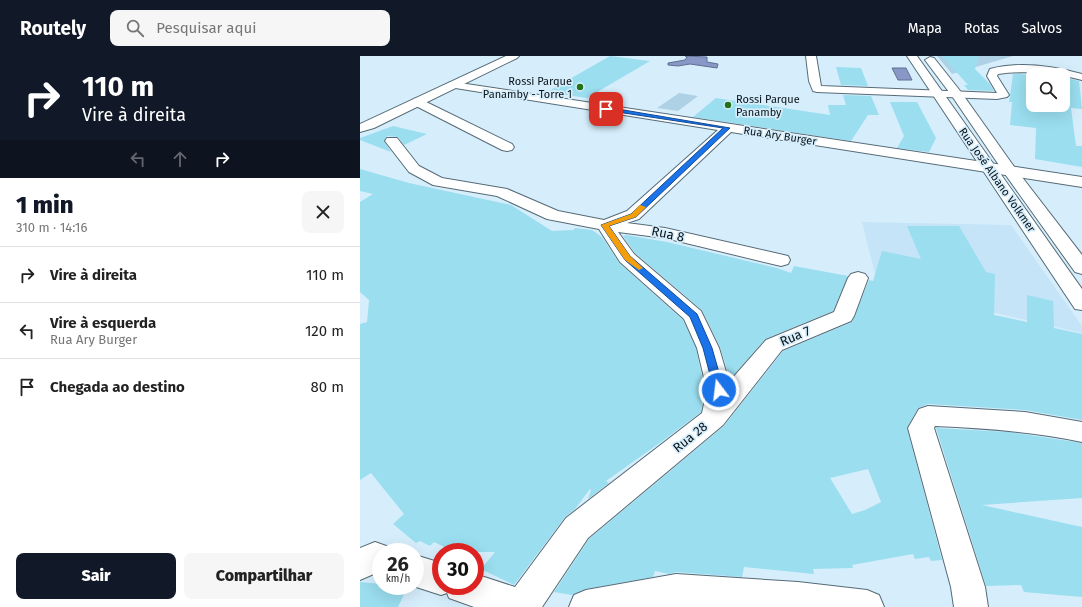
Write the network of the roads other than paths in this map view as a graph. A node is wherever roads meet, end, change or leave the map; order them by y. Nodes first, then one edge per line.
1 (514, 56) edge
2 (811, 56) edge
3 (1053, 60) dead end
4 (923, 61) edge
5 (1082, 69) edge
6 (1082, 77) edge
7 (453, 85) junction
8 (937, 94) junction
9 (957, 94) junction
10 (418, 102) junction
11 (360, 128) edge
12 (728, 128) junction
13 (392, 141) dead end
14 (507, 147) dead end
15 (988, 168) junction
16 (1010, 171) junction
17 (1082, 182) edge
18 (605, 225) junction
19 (782, 260) dead end
20 (1082, 268) edge
21 (858, 278) dead end
22 (1082, 304) edge
23 (714, 418) junction
24 (1082, 432) edge
25 (372, 558) edge
26 (360, 564) edge
27 (484, 594) edge
28 (523, 607) edge
29 (586, 607) edge
30 (867, 607) edge
31 (971, 607) edge

1 - 7 street
2 - 8 street
3 - 5 street
4 - 8 street, Rua José Albano Volkmer
4 - 9 street, Rua José Albano Volkmer
6 - 9 street
7 - 10 street
7 - 12 street, Rua Ary Burger
8 - 9 street
8 - 15 street, Rua José Albano Volkmer
9 - 16 street, Rua José Albano Volkmer
10 - 11 street
10 - 14 street
12 - 15 street, Rua Ary Burger
12 - 18 street
13 - 18 street, Rua 8
15 - 16 street, Rua Ary Burger
15 - 22 street, Rua José Albano Volkmer
16 - 17 street, Rua Ary Burger
16 - 20 street, Rua José Albano Volkmer
18 - 19 street, Rua 8
18 - 23 street, Rua 28
21 - 23 street, Rua 7
23 - 28 street, Rua 28
24 - 31 street
25 - 26 street
27 - 28 street
29 - 30 street

